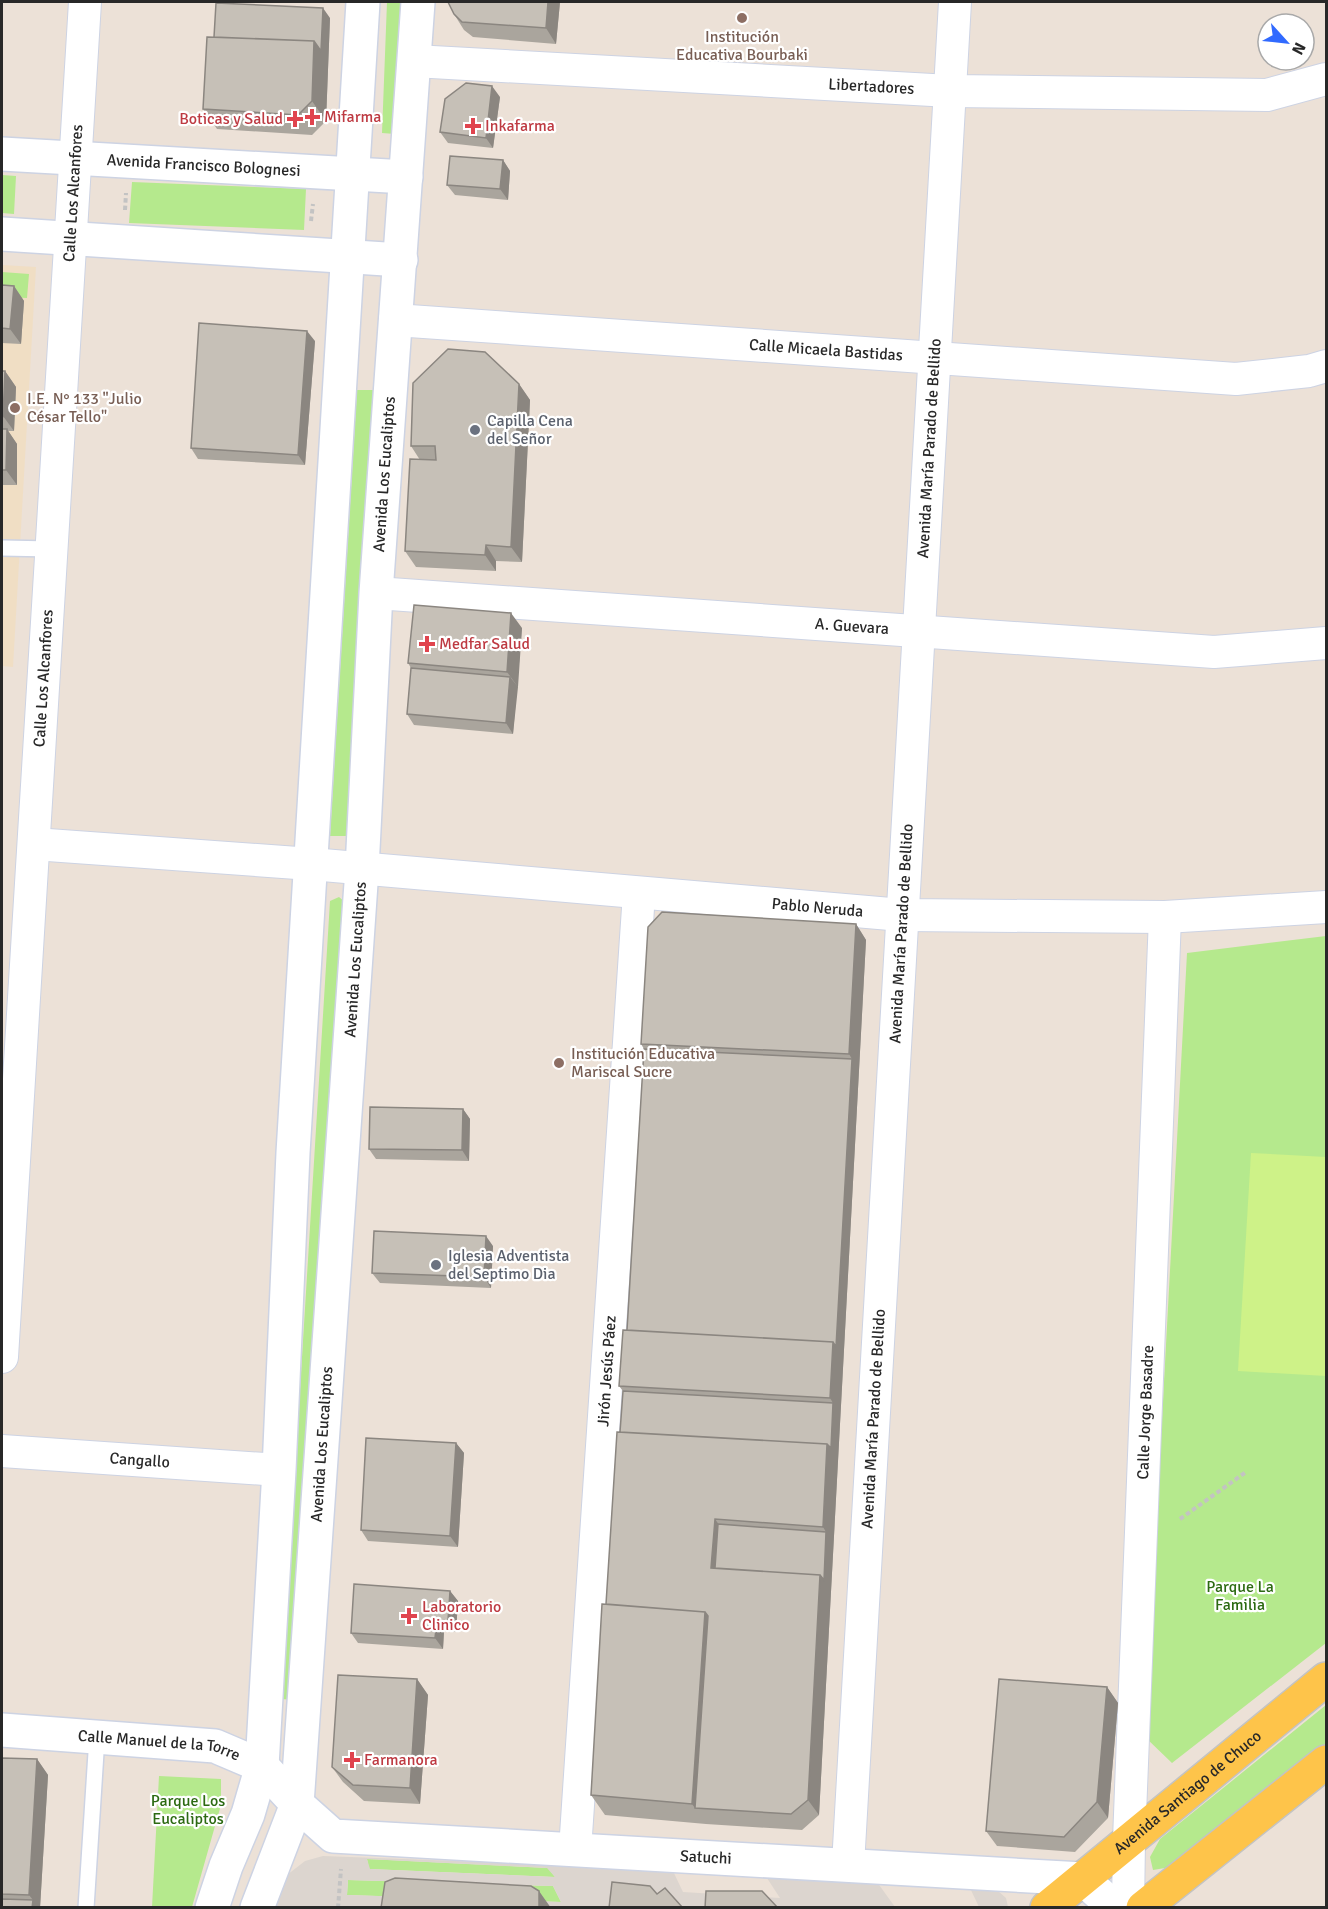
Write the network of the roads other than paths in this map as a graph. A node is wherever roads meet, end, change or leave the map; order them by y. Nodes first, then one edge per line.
1 (85, 2) edge
2 (363, 2) edge
3 (418, 2) edge
4 (955, 2) edge
5 (414, 61) junction
6 (1326, 80) edge
7 (950, 91) junction
8 (2, 154) edge
9 (76, 158) junction
10 (352, 175) junction
11 (406, 177) junction
12 (2, 234) edge
13 (71, 239) junction
14 (347, 256) junction
15 (401, 260) junction
16 (395, 320) junction
17 (934, 358) junction
18 (1326, 366) edge
19 (2, 548) edge
20 (52, 549) junction
21 (376, 593) junction
22 (918, 630) junction
23 (1326, 643) edge
24 (34, 844) junction
25 (311, 864) junction
26 (362, 869) junction
27 (639, 893) junction
28 (1326, 907) edge
29 (902, 915) junction
30 (1165, 917) junction
31 (2, 1357) edge
32 (2, 1450) edge
33 (279, 1470) junction
34 (1326, 1679) edge
35 (2, 1730) edge
36 (97, 1737) junction
37 (1326, 1762) edge
38 (262, 1766) junction
39 (297, 1804) junction
40 (1129, 1840) junction
41 (575, 1850) junction
42 (848, 1865) junction
43 (1083, 1879) junction
44 (86, 1908) edge
45 (212, 1908) edge
46 (257, 1908) edge
47 (1047, 1908) edge
48 (1115, 1908) edge
49 (1128, 1908) edge
50 (1143, 1908) edge

1 - 9 street, Calle Los Alcanfores
2 - 10 main road
3 - 5 main road, Avenida Los Eucaliptos
4 - 7 street, Avenida María Parado de Bellido
5 - 7 street, Libertadores
5 - 11 main road, Avenida Los Eucaliptos
6 - 7 street, Libertadores
7 - 17 street, Avenida María Parado de Bellido
8 - 9 main road, Avenida Francisco Bolognesi
9 - 10 main road, Avenida Francisco Bolognesi
9 - 13 street, Calle Los Alcanfores
10 - 11 main road, Avenida Francisco Bolognesi
10 - 14 main road
11 - 15 main road, Avenida Los Eucaliptos
12 - 13 main road
13 - 14 main road
13 - 20 street, Calle Los Alcanfores
14 - 15 main road
14 - 25 main road
15 - 16 main road, Avenida Los Eucaliptos
16 - 17 street, Calle Micaela Bastidas
16 - 21 main road, Avenida Los Eucaliptos
17 - 18 street, Calle Micaela Bastidas
17 - 22 street, Avenida María Parado de Bellido
19 - 20 lane
20 - 24 street, Calle Los Alcanfores
21 - 22 street, A. Guevara
21 - 26 main road, Avenida Los Eucaliptos
22 - 23 street, A. Guevara
22 - 29 street, Avenida María Parado de Bellido
24 - 25 street, Pablo Neruda
24 - 31 street, Calle Los Alcanfores
25 - 26 street, Pablo Neruda
25 - 33 main road
26 - 27 street, Pablo Neruda
26 - 39 main road, Avenida Los Eucaliptos
27 - 29 street, Pablo Neruda
27 - 41 street, Jirón Jesús Páez
28 - 30 street, Pablo Neruda
29 - 30 street, Pablo Neruda
29 - 42 street, Avenida María Parado de Bellido
30 - 40 street, Calle Jorge Basadre
32 - 33 street, Cangallo
33 - 38 main road
34 - 40 main road, Avenida Santiago de Chuco
35 - 36 main road, Calle Manuel de la Torre
36 - 38 main road, Calle Manuel de la Torre
36 - 44 lane
37 - 50 main road
38 - 39 main road, Calle Manuel de la Torre
38 - 45 main road
39 - 41 main road, Satuchi
39 - 46 main road, Avenida Los Eucaliptos
40 - 43 main road, Avenida Santiago de Chuco
40 - 49 street, Calle Jorge Basadre
41 - 42 main road, Satuchi
42 - 43 main road, Satuchi
43 - 47 main road, Avenida Santiago de Chuco
43 - 48 main road

